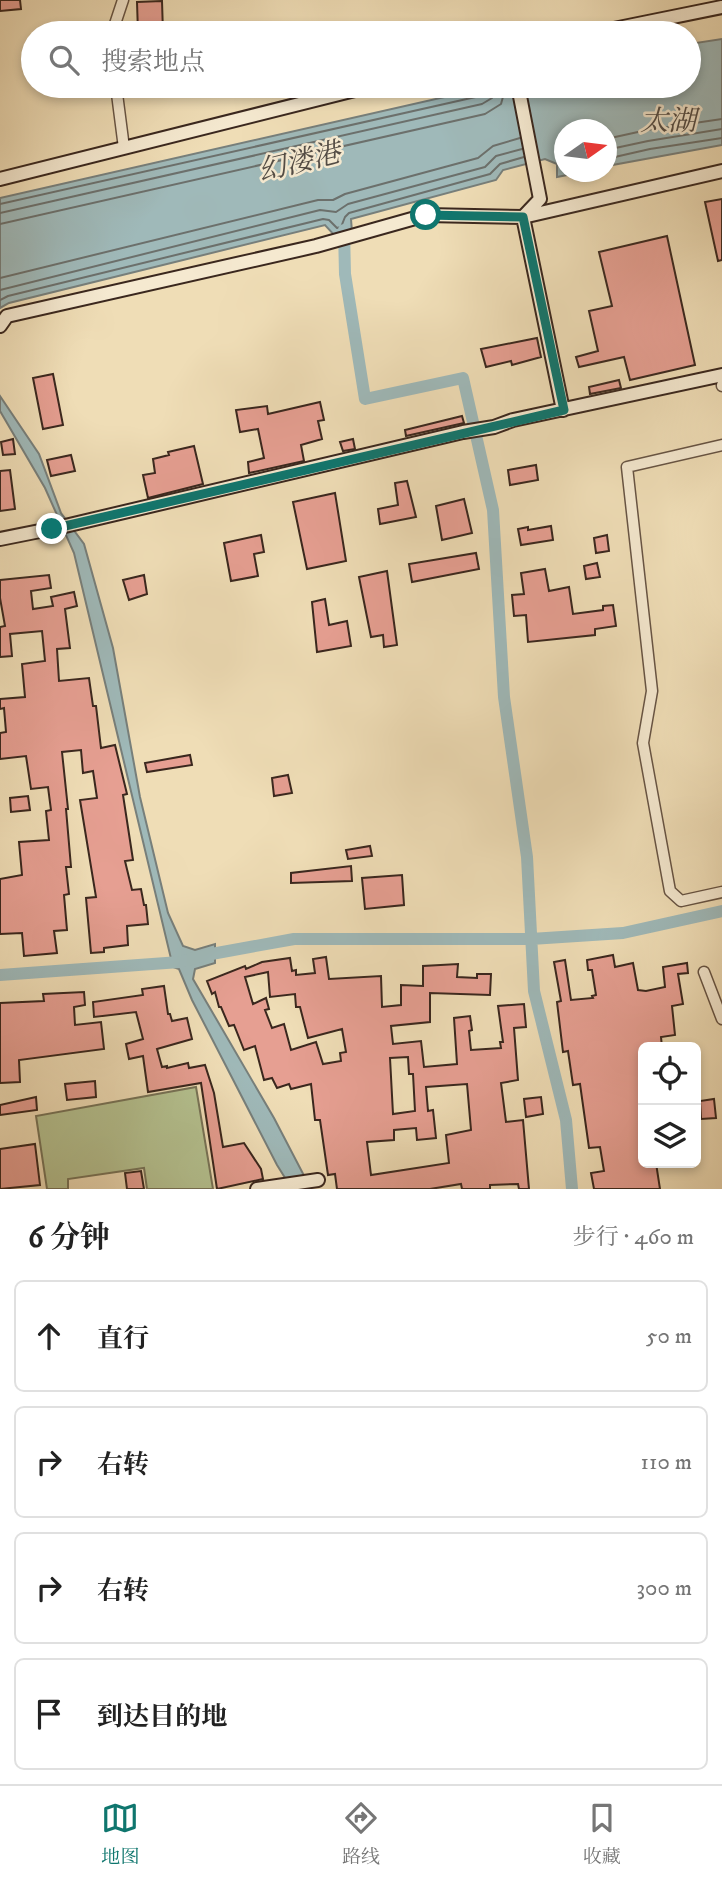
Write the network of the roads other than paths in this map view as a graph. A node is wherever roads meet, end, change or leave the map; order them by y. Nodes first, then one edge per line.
1 (123, 0) edge
2 (722, 7) edge
3 (116, 21) edge
4 (653, 21) edge
5 (118, 98) edge
6 (323, 98) edge
7 (520, 98) edge
8 (124, 148) junction
9 (722, 171) edge
10 (0, 179) edge
11 (523, 217) junction
12 (0, 326) edge
13 (722, 375) edge
14 (722, 385) edge
15 (660, 390) junction
16 (564, 410) junction
17 (722, 444) edge
18 (0, 539) edge
19 (722, 892) edge
20 (704, 972) dead end
21 (722, 1019) edge
22 (318, 1180) dead end
23 (257, 1189) edge

1 - 3 street
2 - 4 street
5 - 8 street
6 - 8 street
7 - 11 street
8 - 10 street
9 - 11 street
11 - 12 street
11 - 16 street
13 - 15 street
14 - 15 street
15 - 16 street
16 - 18 street
17 - 19 street
20 - 21 street
22 - 23 street

